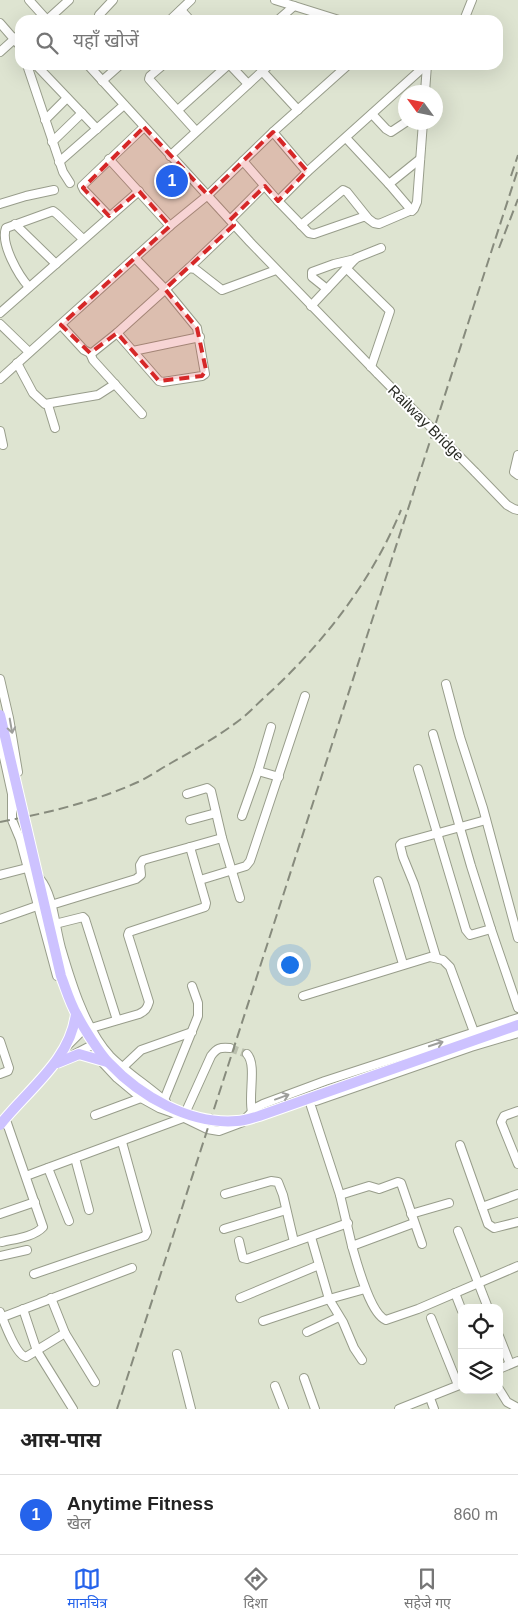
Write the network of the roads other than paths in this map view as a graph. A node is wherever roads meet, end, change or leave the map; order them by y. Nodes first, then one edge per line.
1 (29, 0) edge
2 (69, 0) edge
3 (113, 0) edge
4 (191, 0) edge
5 (275, 0) edge
6 (472, 0) edge
7 (294, 6) junction
8 (181, 10) junction
9 (43, 15) edge
10 (50, 15) edge
11 (99, 15) edge
12 (176, 15) edge
13 (186, 15) edge
14 (284, 15) edge
15 (315, 15) edge
16 (466, 15) edge
17 (0, 23) edge
18 (15, 35) edge
19 (15, 39) edge
20 (0, 52) edge
21 (29, 70) edge
22 (41, 70) edge
23 (92, 70) edge
24 (114, 70) edge
25 (157, 70) edge
26 (223, 70) edge
27 (234, 70) edge
28 (342, 70) edge
29 (420, 70) edge
30 (426, 70) edge
31 (262, 71) joint
32 (102, 81) junction
33 (248, 84) junction
34 (425, 85) edge
35 (67, 98) junction
36 (124, 105) junction
37 (178, 110) junction
38 (298, 110) junction
39 (82, 114) junction
40 (372, 114) junction
41 (45, 120) junction
42 (144, 127) junction
43 (398, 127) edge
44 (97, 129) junction
45 (422, 130) edge
46 (196, 131) junction
47 (273, 132) junction
48 (346, 138) junction
49 (52, 142) junction
50 (170, 156) junction
51 (109, 159) junction
52 (420, 159) junction
53 (60, 162) junction
54 (244, 162) junction
55 (307, 172) junction
56 (70, 183) dead end
57 (389, 184) junction
58 (264, 186) junction
59 (54, 190) dead end
60 (139, 191) junction
61 (208, 195) junction
62 (278, 201) junction
63 (0, 204) edge
64 (412, 210) junction
65 (109, 216) junction
66 (367, 217) junction
67 (232, 222) junction
68 (15, 224) junction
69 (301, 225) junction
70 (170, 226) junction
71 (83, 240) junction
72 (381, 248) dead end
73 (135, 258) junction
74 (356, 258) junction
75 (56, 264) junction
76 (189, 268) junction
77 (346, 268) junction
78 (276, 270) junction
79 (30, 287) junction
80 (165, 289) junction
81 (327, 290) junction
82 (311, 306) junction
83 (0, 313) edge
84 (0, 324) edge
85 (61, 325) junction
86 (117, 333) junction
87 (200, 337) junction
88 (133, 351) junction
89 (29, 352) junction
90 (90, 353) junction
91 (17, 363) junction
92 (371, 367) junction
93 (0, 378) edge
94 (115, 384) junction
95 (48, 405) junction
96 (142, 414) dead end
97 (55, 428) dead end
98 (0, 431) edge
99 (3, 445) dead end
100 (518, 455) edge
101 (518, 475) edge
102 (518, 510) edge
103 (0, 678) edge
104 (446, 684) dead end
105 (305, 696) dead end
106 (0, 715) edge
107 (271, 726) dead end
108 (433, 734) dead end
109 (0, 739) edge
110 (418, 769) dead end
111 (258, 771) junction
112 (279, 777) junction
113 (12, 794) junction
114 (187, 794) dead end
115 (216, 813) junction
116 (242, 816) dead end
117 (190, 820) dead end
118 (486, 820) junction
119 (460, 827) junction
120 (436, 833) junction
121 (222, 838) junction
122 (190, 847) junction
123 (27, 868) junction
124 (231, 870) junction
125 (0, 875) edge
126 (200, 880) junction
127 (378, 881) dead end
128 (240, 898) dead end
129 (51, 905) junction
130 (37, 906) junction
131 (0, 919) edge
132 (55, 924) junction
133 (491, 929) junction
134 (518, 938) edge
135 (436, 957) junction
136 (403, 964) junction
137 (192, 986) dead end
138 (303, 996) dead end
139 (518, 1008) edge
140 (76, 1014) junction
141 (518, 1018) edge
142 (117, 1020) junction
143 (518, 1025) edge
144 (90, 1026) junction
145 (82, 1032) junction
146 (192, 1032) junction
147 (474, 1032) junction
148 (518, 1033) edge
149 (0, 1041) edge
150 (100, 1041) junction
151 (90, 1046) junction
152 (230, 1048) dead end
153 (247, 1054) dead end
154 (107, 1062) junction
155 (56, 1063) junction
156 (122, 1067) junction
157 (0, 1074) edge
158 (141, 1098) junction
159 (164, 1100) junction
160 (310, 1103) junction
161 (518, 1111) edge
162 (252, 1112) junction
163 (176, 1114) junction
164 (95, 1115) dead end
165 (183, 1118) junction
166 (2, 1123) edge
167 (242, 1123) junction
168 (0, 1132) edge
169 (122, 1142) junction
170 (460, 1145) dead end
171 (75, 1158) junction
172 (518, 1164) edge
173 (48, 1168) junction
174 (26, 1176) junction
175 (225, 1194) dead end
176 (518, 1194) edge
177 (340, 1195) junction
178 (35, 1202) junction
179 (449, 1203) dead end
180 (482, 1207) junction
181 (89, 1210) dead end
182 (286, 1210) junction
183 (0, 1214) edge
184 (411, 1214) junction
185 (68, 1222) dead end
186 (518, 1222) edge
187 (348, 1223) junction
188 (414, 1223) junction
189 (224, 1230) dead end
190 (458, 1231) dead end
191 (311, 1237) junction
192 (1, 1239) edge
193 (239, 1241) dead end
194 (294, 1242) junction
195 (422, 1244) dead end
196 (352, 1246) junction
197 (28, 1250) dead end
198 (3, 1255) edge
199 (319, 1265) junction
200 (518, 1266) edge
201 (132, 1268) dead end
202 (34, 1274) dead end
203 (478, 1283) junction
204 (365, 1289) junction
205 (455, 1293) junction
206 (51, 1298) junction
207 (240, 1298) dead end
208 (329, 1299) junction
209 (460, 1304) edge
210 (486, 1304) edge
211 (23, 1308) junction
212 (1, 1315) edge
213 (339, 1317) junction
214 (430, 1318) dead end
215 (264, 1321) dead end
216 (307, 1332) dead end
217 (65, 1333) junction
218 (503, 1343) edge
219 (37, 1351) junction
220 (177, 1354) dead end
221 (362, 1360) dead end
222 (514, 1363) edge
223 (304, 1378) dead end
224 (458, 1381) edge
225 (95, 1382) dead end
226 (275, 1386) dead end
227 (458, 1386) edge
228 (501, 1394) edge
229 (430, 1398) junction
230 (518, 1408) edge
231 (73, 1409) edge
232 (191, 1409) edge
233 (284, 1409) edge
234 (315, 1409) edge
235 (399, 1409) edge
236 (434, 1409) edge

1 - 9 street
2 - 10 street
3 - 11 street
4 - 8 street
5 - 7 street
6 - 16 street
7 - 14 street
7 - 15 street
8 - 12 street
8 - 13 street
17 - 18 street
19 - 20 street
21 - 41 street
22 - 35 street
23 - 32 street, Railway Bridge
24 - 32 street
25 - 37 street
26 - 37 street
27 - 33 street
28 - 38 street
29 - 40 street
30 - 34 street
31 - 33 street
31 - 38 street
32 - 36 street, Railway Bridge
33 - 46 street
35 - 39 street
35 - 41 street
36 - 42 street, Railway Bridge
36 - 44 street
37 - 46 street
38 - 47 street
39 - 44 street
39 - 49 street
40 - 43 street
40 - 48 street
41 - 49 street
42 - 50 street, Railway Bridge
42 - 51 street
44 - 53 street
45 - 52 street
46 - 50 street
47 - 54 street
47 - 55 street
48 - 55 street
48 - 57 street
49 - 53 street
50 - 61 street, Railway Bridge
51 - 60 street
51 - 65 street
52 - 57 street
52 - 64 street
53 - 56 street
54 - 58 street
54 - 61 street
55 - 62 street
57 - 64 street
58 - 62 street
58 - 67 street
59 - 63 street
60 - 65 street
60 - 70 street
61 - 67 street, Railway Bridge
61 - 70 street
62 - 69 street
64 - 66 street
65 - 71 street
66 - 69 street
66 - 69 street
67 - 76 street
67 - 78 street, Railway Bridge
68 - 71 street
68 - 75 street
68 - 79 street
70 - 73 street
71 - 75 street
72 - 74 street
73 - 80 street
73 - 85 street
74 - 77 street
74 - 81 street
75 - 79 street
76 - 78 street
76 - 80 street
77 - 81 street
77 - 92 street
78 - 82 street, Railway Bridge
79 - 83 street
80 - 86 street
80 - 87 street
81 - 82 street
82 - 92 street, Railway Bridge
84 - 89 street
85 - 89 street
85 - 90 street
86 - 88 street
86 - 90 street
87 - 88 street
87 - 88 street
89 - 91 street
90 - 94 street
91 - 93 street
91 - 95 street
92 - 102 street, Railway Bridge, bridge
94 - 95 street
94 - 96 street
95 - 97 street
98 - 99 street
100 - 101 street
103 -> 113 street
104 - 118 street
105 - 112 street
106 - 140 main road, bridge
107 - 111 street
108 - 119 street
109 - 113 street
110 - 120 street
111 - 112 street
111 - 116 street
112 - 124 street
113 - 123 street
114 - 115 street
115 - 117 street
115 - 121 street
118 - 119 street
118 - 134 street
119 - 120 street
119 - 133 street
120 - 133 street
120 - 135 street
121 - 122 street
121 - 124 street
122 - 126 street
122 - 129 street
123 - 125 street
123 - 129 street
123 - 130 street
124 - 126 street
124 - 128 street
126 - 142 street
127 - 136 street
129 - 132 street
130 - 131 street
130 - 145 street
132 - 142 street
132 - 144 street
133 - 139 street
135 - 136 street
135 - 147 street
136 - 138 street
137 - 146 street
140 - 154 main road, bridge
140 - 155 main road, bridge
141 - 147 street
142 - 144 street
143 - 154 main road, bridge
144 - 145 street
144 - 150 street
145 - 151 street
145 - 166 street
146 - 156 street
146 - 159 street
162 -> 147 street
148 - 160 street
149 - 157 street
150 - 151 street
150 - 156 street
151 - 158 street
151 - 166 street
152 - 165 street
153 - 162 street
154 - 155 main road, bridge
155 - 166 main road, bridge
156 - 159 street
158 - 163 street
158 - 164 street
159 - 163 street
160 - 167 street
160 - 177 street
161 - 172 street
162 - 167 street
163 - 165 street
165 - 167 street
165 - 169 street
166 - 168 street
166 - 174 street
169 - 171 street
169 - 202 street
170 - 180 street
171 - 173 street
171 - 181 street
173 - 174 street
173 - 185 street
174 - 178 street
175 - 182 street
176 - 180 street
177 - 184 street
177 - 187 street
178 - 183 street
178 - 192 street
179 - 184 street
180 - 186 street
182 - 189 street
182 - 194 street
184 - 188 street
187 - 191 street
187 - 196 street
188 - 195 street
188 - 196 street
190 - 203 street
191 - 194 street
191 - 199 street
192 - 198 street
193 - 194 street
196 - 204 street
197 - 198 street
199 - 207 street
199 - 208 street
200 - 203 street
201 - 206 street
203 - 205 street
203 - 210 street
204 - 205 street
204 - 208 street
205 - 209 street
206 - 211 street
206 - 217 street
208 - 213 street
208 - 215 street
211 - 212 street
211 - 219 street
212 - 219 street
213 - 216 street
213 - 221 street
214 - 224 street
217 - 219 street
217 - 225 street
218 - 222 street
219 - 231 street
220 - 232 street
223 - 234 street
226 - 233 street
227 - 229 street
228 - 230 street
229 - 235 street
229 - 236 street

